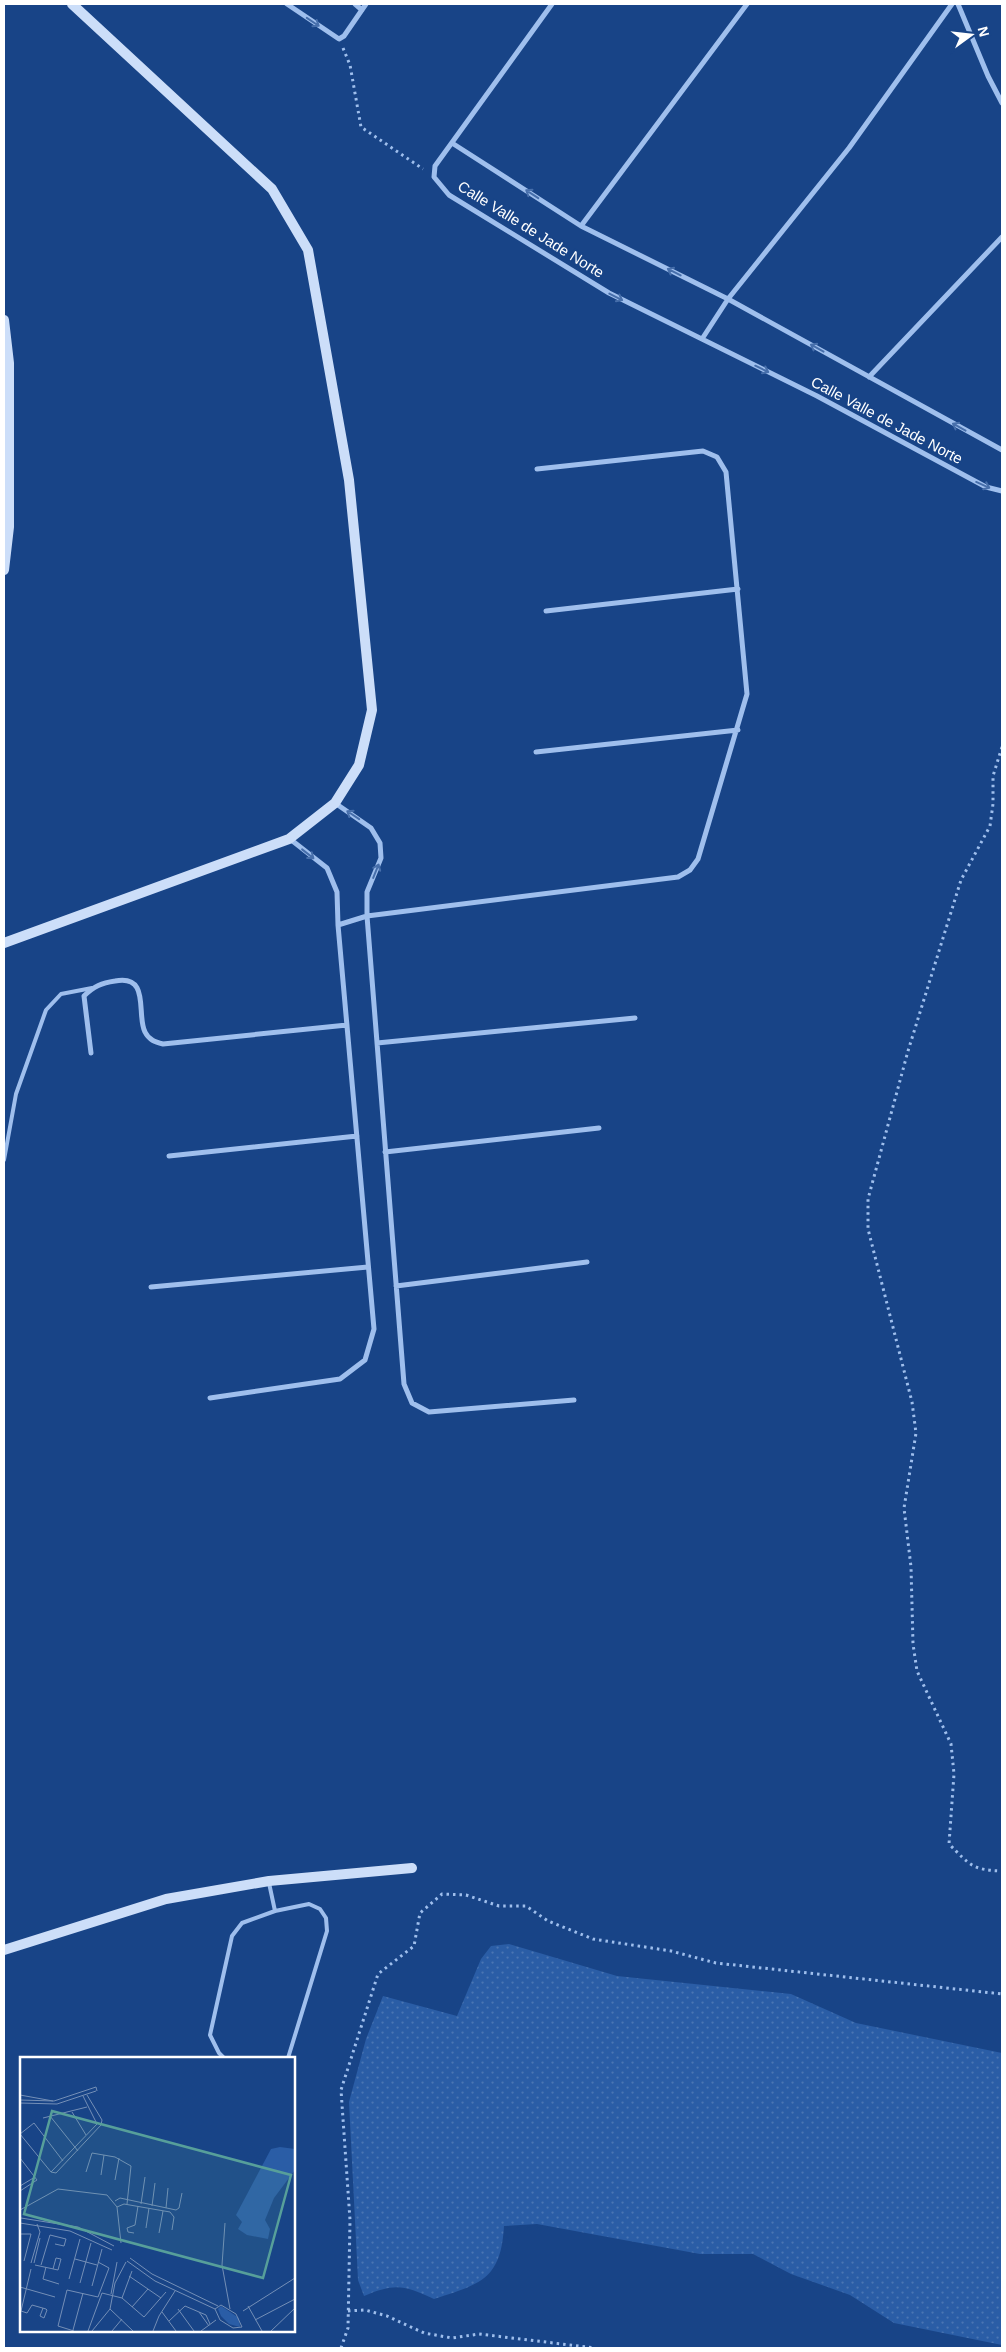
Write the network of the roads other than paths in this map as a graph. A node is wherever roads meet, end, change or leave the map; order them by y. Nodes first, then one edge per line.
1 (72, 4) edge
2 (287, 4) edge
3 (355, 4) edge
4 (366, 4) edge
5 (552, 4) edge
6 (747, 4) edge
7 (952, 4) edge
8 (958, 4) edge
9 (362, 10) junction
10 (1002, 103) edge
11 (452, 143) junction
12 (581, 226) junction
13 (1002, 237) edge
14 (728, 299) junction
15 (4, 320) edge
16 (702, 339) junction
17 (869, 377) junction
18 (1002, 450) edge
19 (537, 469) dead end
20 (1002, 491) edge
21 (4, 570) edge
22 (738, 589) junction
23 (546, 611) dead end
24 (738, 730) junction
25 (536, 752) dead end
26 (335, 803) junction
27 (289, 839) junction
28 (367, 916) junction
29 (338, 925) junction
30 (4, 943) edge
31 (92, 988) junction
32 (635, 1018) dead end
33 (347, 1025) junction
34 (377, 1043) junction
35 (91, 1053) dead end
36 (599, 1128) dead end
37 (357, 1136) junction
38 (386, 1152) junction
39 (169, 1156) dead end
40 (4, 1160) edge
41 (587, 1262) dead end
42 (368, 1267) junction
43 (396, 1286) junction
44 (150, 1288) dead end
45 (210, 1398) dead end
46 (574, 1400) dead end
47 (412, 1868) dead end
48 (269, 1881) junction
49 (275, 1912) junction
50 (4, 1950) edge
51 (223, 2057) edge
52 (288, 2057) edge

1 - 26 street
2 -> 9 street
3 - 9 street
4 - 9 street
5 - 11 street
6 - 12 street
7 - 14 street
8 - 10 street
12 -> 11 street, Calle Valle de Jade Norte
11 -> 16 street, Calle Valle de Jade Norte
14 -> 12 street, Calle Valle de Jade Norte
13 - 17 street
14 - 16 street
17 -> 14 street, Calle Valle de Jade Norte
15 - 21 street
16 -> 20 street, Calle Valle de Jade Norte
18 -> 17 street, Calle Valle de Jade Norte
19 - 22 street
22 - 23 street
22 - 24 street
24 - 25 street
24 - 28 street
26 - 27 street
28 -> 26 street
27 -> 29 street
27 - 30 street
28 - 29 street
28 - 34 street
29 - 33 street
31 - 33 street
31 - 35 street
31 - 40 lane
32 - 34 street
33 - 37 street
34 - 38 street
36 - 38 street
37 - 39 street
37 - 42 street
38 - 43 street
41 - 43 street
42 - 44 street
42 - 45 street
43 - 46 street
47 - 48 street
48 - 49 lane
48 - 50 street
49 - 51 lane
49 - 52 lane

